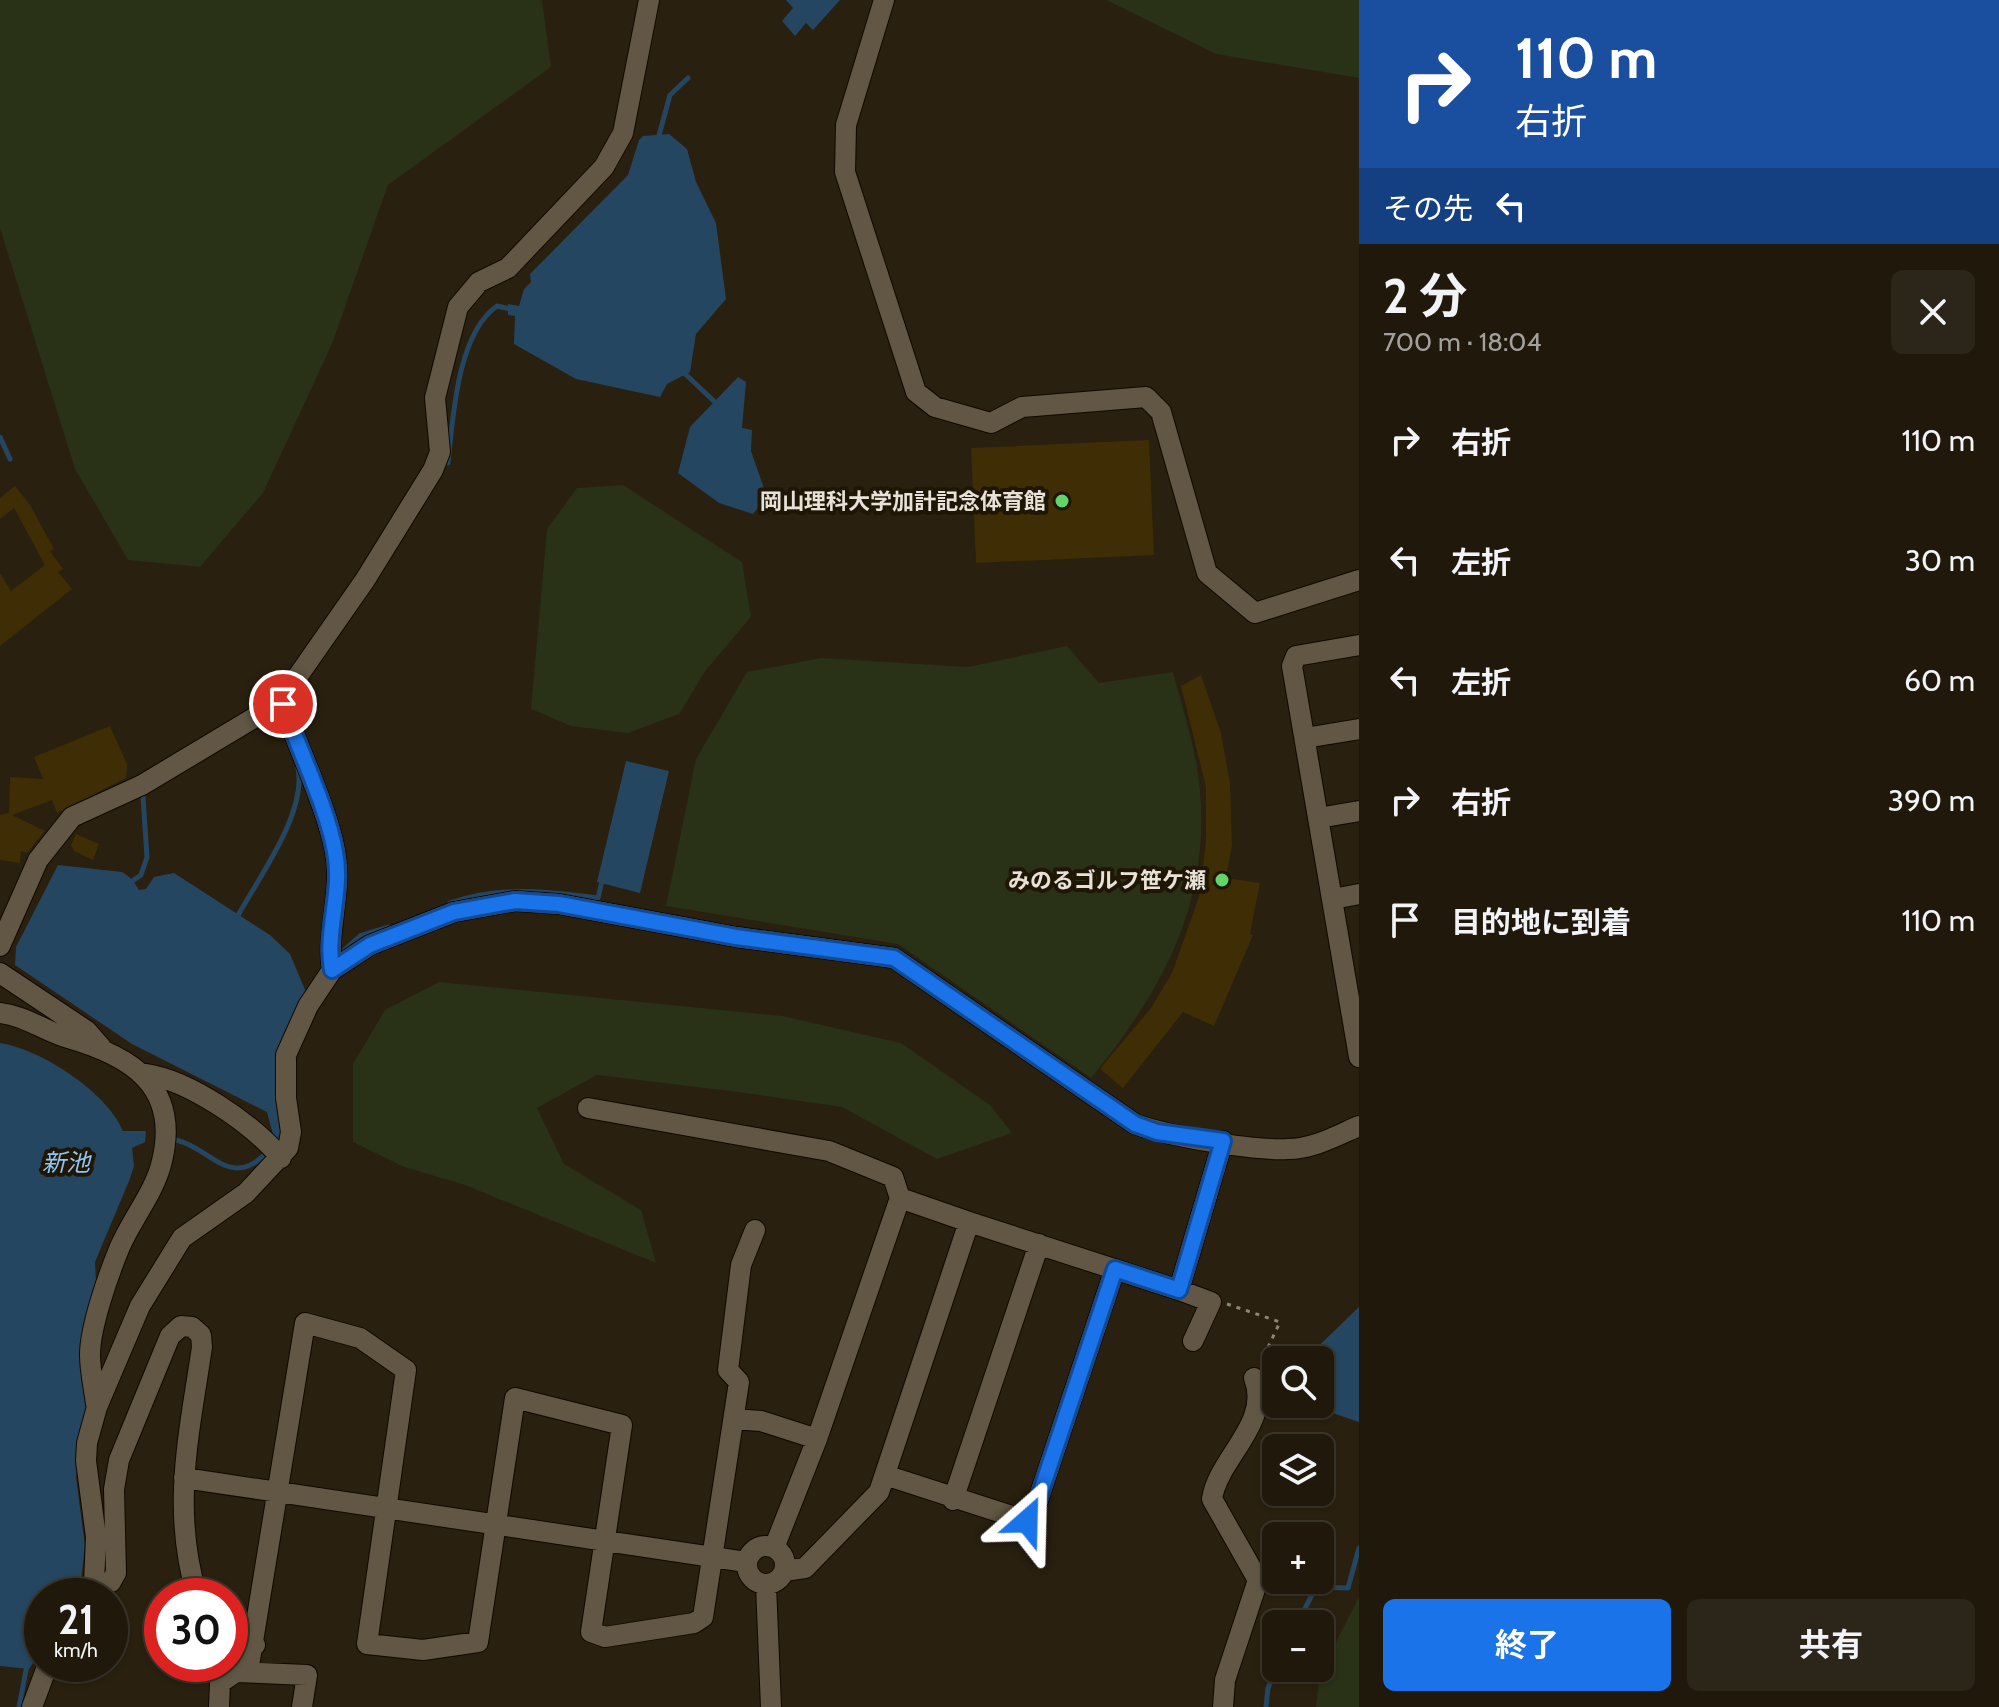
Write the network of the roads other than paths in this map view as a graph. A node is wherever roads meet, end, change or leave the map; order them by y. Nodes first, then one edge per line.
1 (649, 0) edge
2 (884, 0) edge
3 (1359, 580) edge
4 (1359, 645) edge
5 (283, 704) junction
6 (1359, 729) edge
7 (1305, 738) junction
8 (1359, 811) edge
9 (1318, 818) junction
10 (1359, 894) edge
11 (1333, 899) junction
12 (0, 946) edge
13 (332, 970) junction
14 (0, 973) edge
15 (1352, 978) edge
16 (0, 1013) edge
17 (101, 1047) junction
18 (1359, 1057) edge
19 (145, 1074) junction
20 (588, 1108) dead end
21 (1359, 1126) edge
22 (1223, 1141) junction
23 (275, 1151) junction
24 (900, 1198) junction
25 (969, 1222) junction
26 (755, 1230) dead end
27 (1039, 1244) junction
28 (1115, 1269) junction
29 (1179, 1290) junction
30 (1193, 1341) dead end
31 (1254, 1378) road end
32 (97, 1407) junction
33 (734, 1419) junction
34 (817, 1439) junction
35 (885, 1475) junction
36 (184, 1478) junction
37 (278, 1492) junction
38 (953, 1500) junction
39 (386, 1508) junction
40 (495, 1524) junction
41 (604, 1540) junction
42 (774, 1548) junction
43 (711, 1557) junction
44 (746, 1562) junction
45 (784, 1571) junction
46 (91, 1578) edge
47 (113, 1578) edge
48 (193, 1578) edge
49 (766, 1585) junction
50 (248, 1642) edge
51 (255, 1645) junction
52 (248, 1672) joint
53 (41, 1682) edge
54 (221, 1682) edge
55 (32, 1707) edge
56 (219, 1707) edge
57 (302, 1707) edge
58 (771, 1707) edge
59 (1223, 1707) edge

1 - 5 street
2 - 3 street
4 - 7 street
5 - 12 street
5 - 13 street
6 - 7 street
7 - 9 street
8 - 9 street
9 - 11 street
10 - 11 street
11 - 15 street
13 - 22 street
13 - 23 street
14 - 17 street
15 - 18 street
16 - 17 street
17 - 19 street
19 - 23 street
19 - 32 street
20 - 24 street
21 - 22 street
22 - 29 street
23 - 32 street
24 - 25 street
24 - 34 street
25 - 27 street
25 - 35 street
26 - 33 street
27 - 28 street
27 - 38 street
28 - 29 street
28 - 38 street
29 - 30 street
31 - 59 street
32 - 46 street
33 - 34 street
33 - 43 street
34 - 42 street
35 - 38 street
35 - 45 street
36 - 37 street
36 - 47 street
36 - 48 street
37 - 39 street
37 - 39 street
37 - 51 street
39 - 40 street
39 - 40 street
40 - 41 street
40 - 41 street
41 - 43 street
41 - 43 street
42 - 44 street
42 - 45 street
43 - 44 street
44 - 49 street
45 - 49 street
49 - 58 street
50 - 51 street
51 - 52 street
52 - 57 street
53 - 55 street
54 - 56 street

